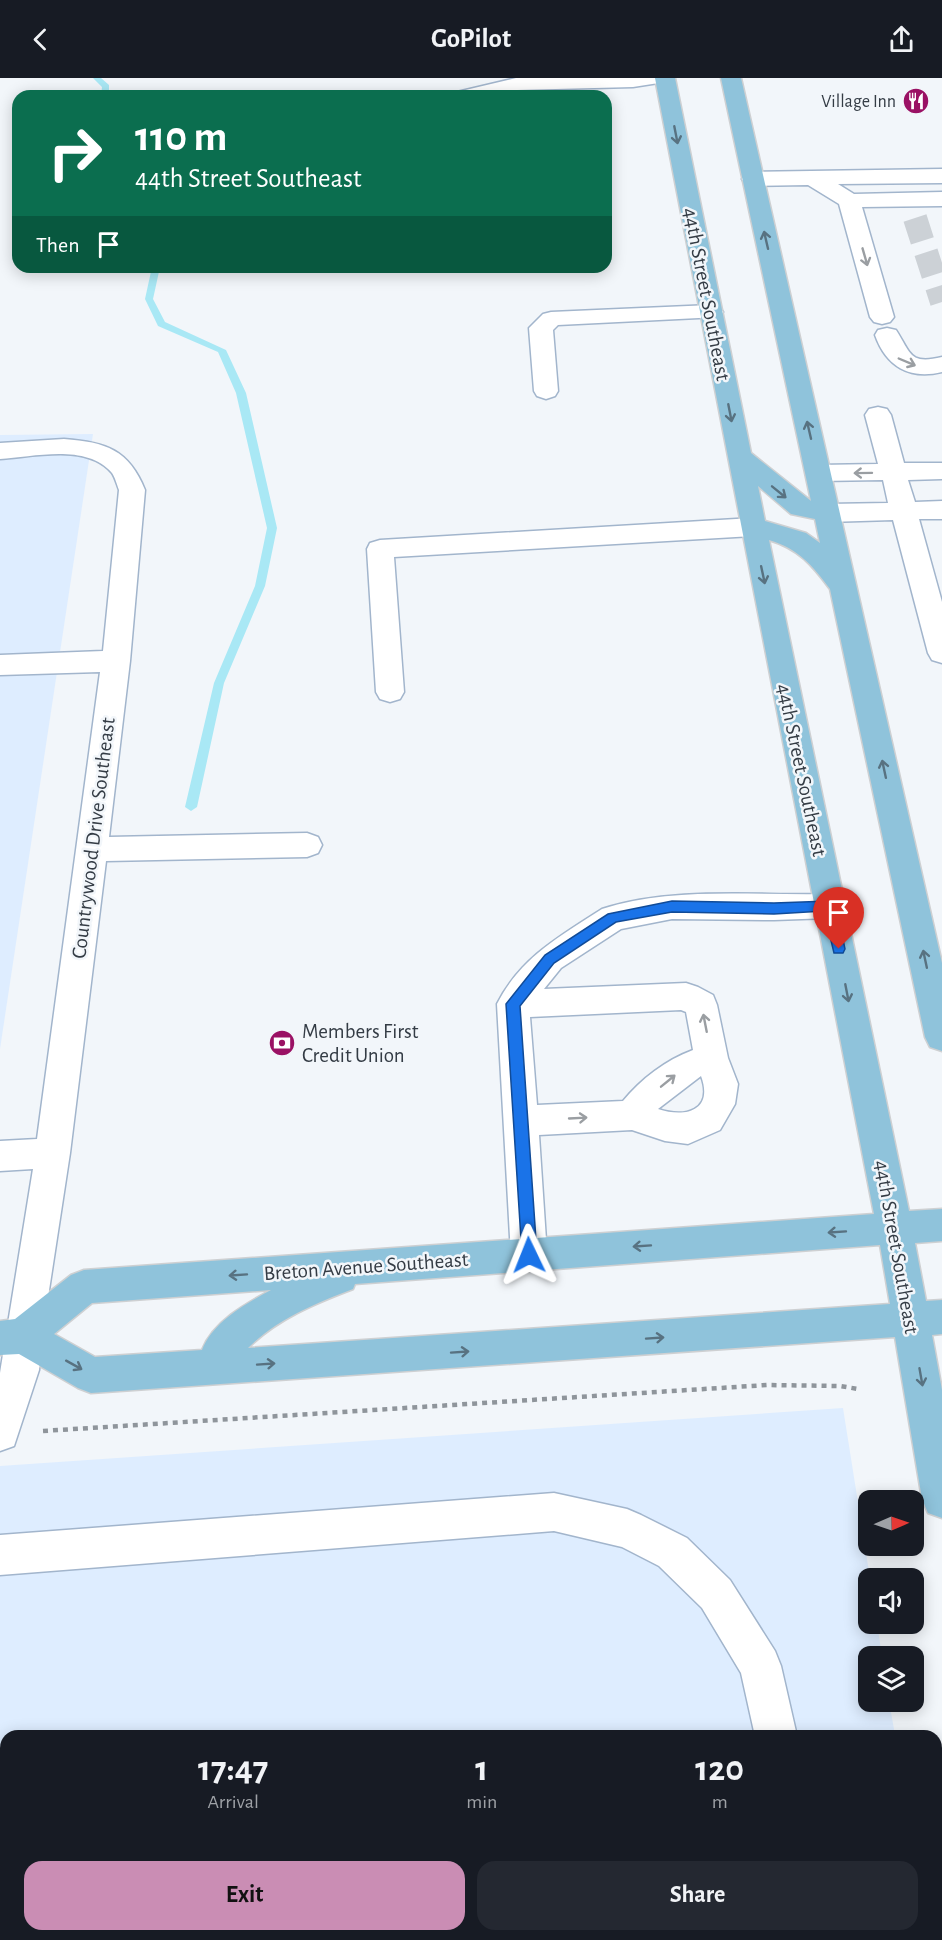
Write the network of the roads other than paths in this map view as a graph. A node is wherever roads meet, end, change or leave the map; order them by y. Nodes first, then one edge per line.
1 (658, 78) edge
2 (665, 78) edge
3 (730, 78) edge
4 (490, 90) edge
5 (942, 176) edge
6 (813, 178) junction
7 (753, 179) junction
8 (942, 200) edge
9 (849, 201) junction
10 (711, 312) junction
11 (942, 364) edge
12 (546, 392) dead end
13 (878, 415) dead end
14 (0, 451) edge
15 (739, 456) junction
16 (942, 471) edge
17 (894, 472) junction
18 (819, 473) junction
19 (942, 510) edge
20 (905, 511) junction
21 (828, 513) junction
22 (753, 527) junction
23 (845, 590) junction
24 (942, 653) edge
25 (116, 661) junction
26 (0, 665) edge
27 (390, 692) dead end
28 (307, 845) dead end
29 (92, 849) junction
30 (830, 906) junction
31 (513, 1004) junction
32 (942, 1037) edge
33 (711, 1058) junction
34 (632, 1115) junction
35 (519, 1121) junction
36 (53, 1153) junction
37 (0, 1156) edge
38 (942, 1225) edge
39 (895, 1229) junction
40 (529, 1255) junction
41 (398, 1263) junction
42 (926, 1318) edge
43 (11, 1337) edge
44 (216, 1367) junction
45 (18, 1432) edge
46 (942, 1499) edge
47 (0, 1554) edge
48 (776, 1730) edge

1 - 4 street
2 -> 10 main road, 44th Street Southeast
3 - 7 main road
5 - 6 street
6 - 7 street
6 - 9 street
18 -> 7 main road
8 - 9 street
9 -> 11 street
10 - 12 street
10 -> 15 main road, 44th Street Southeast
13 - 17 street
14 - 25 street, Countrywood Drive Southeast
15 -> 21 main road
15 - 22 main road, 44th Street Southeast
16 - 17 street
17 -> 18 street
17 - 20 street
18 - 21 main road
19 - 20 street
20 - 21 street
20 - 24 street
21 - 23 main road
22 - 23 main road
22 - 27 street
22 -> 30 main road, 44th Street Southeast
32 -> 23 main road
25 - 26 street
25 - 29 street, Countrywood Drive Southeast
28 - 29 street
29 - 36 street, Countrywood Drive Southeast
30 - 31 street
30 -> 39 main road, 44th Street Southeast
33 -> 31 street
31 - 35 street
34 -> 33 street
33 - 34 street
35 -> 34 street
35 - 40 street
36 - 37 street
36 - 43 street, Countrywood Drive Southeast
38 - 39 main road, Breton Avenue Southeast
39 -> 40 main road, Breton Avenue Southeast
39 - 42 main road, 44th Street Southeast
40 - 41 main road, Breton Avenue Southeast
41 -> 43 main road, Breton Avenue Southeast
41 - 44 main road
44 -> 42 main road
42 -> 46 main road, 44th Street Southeast
43 -> 44 main road
43 - 45 street, Countrywood Drive Southeast
47 - 48 street

